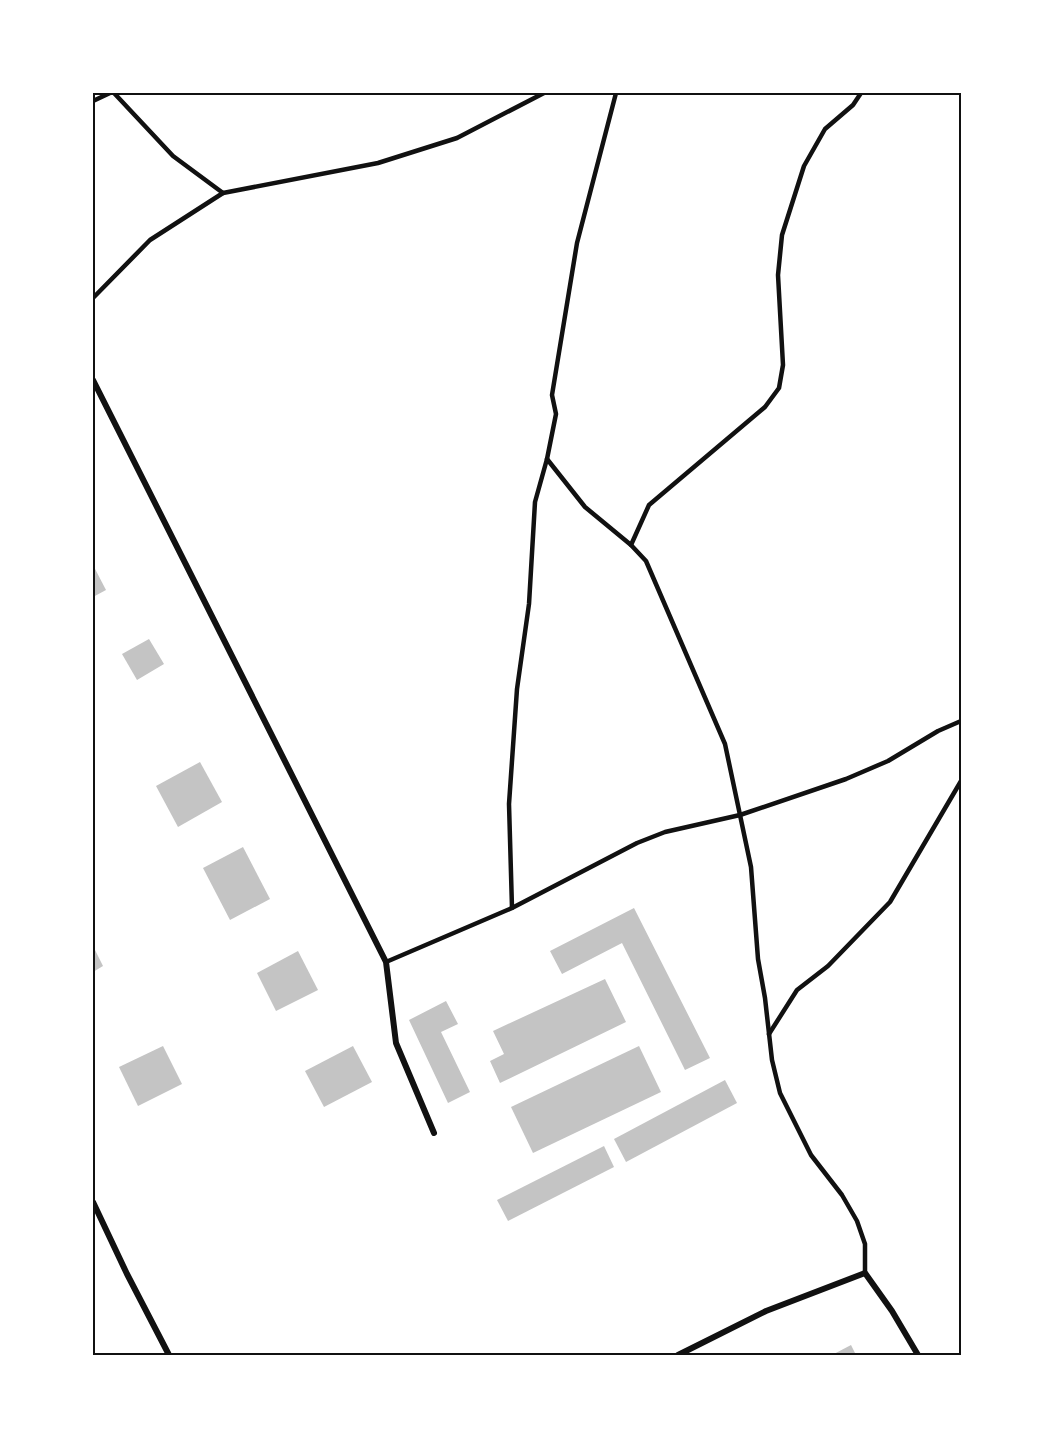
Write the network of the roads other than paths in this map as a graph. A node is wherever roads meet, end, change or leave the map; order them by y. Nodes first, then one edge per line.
1 (112, 93) edge
2 (544, 93) edge
3 (616, 93) edge
4 (861, 93) edge
5 (93, 101) edge
6 (223, 193) junction
7 (93, 298) edge
8 (93, 380) edge
9 (547, 459) junction
10 (631, 545) junction
11 (961, 721) edge
12 (961, 781) edge
13 (740, 815) junction
14 (512, 908) junction
15 (386, 962) junction
16 (769, 1034) junction
17 (434, 1133) dead end
18 (93, 1202) edge
19 (95, 1215) edge
20 (865, 1273) junction
21 (169, 1355) edge
22 (678, 1355) edge
23 (918, 1355) edge

1 - 5 lane
1 - 6 lane
2 - 6 lane
3 - 9 lane
4 - 10 lane
6 - 7 lane
8 - 15 street
9 - 10 lane
9 - 14 lane
10 - 13 lane
11 - 13 lane
12 - 16 lane
13 - 14 lane
13 - 16 lane
14 - 15 lane
15 - 17 street
16 - 20 lane
18 - 19 street
19 - 21 street
20 - 22 street
20 - 23 street

